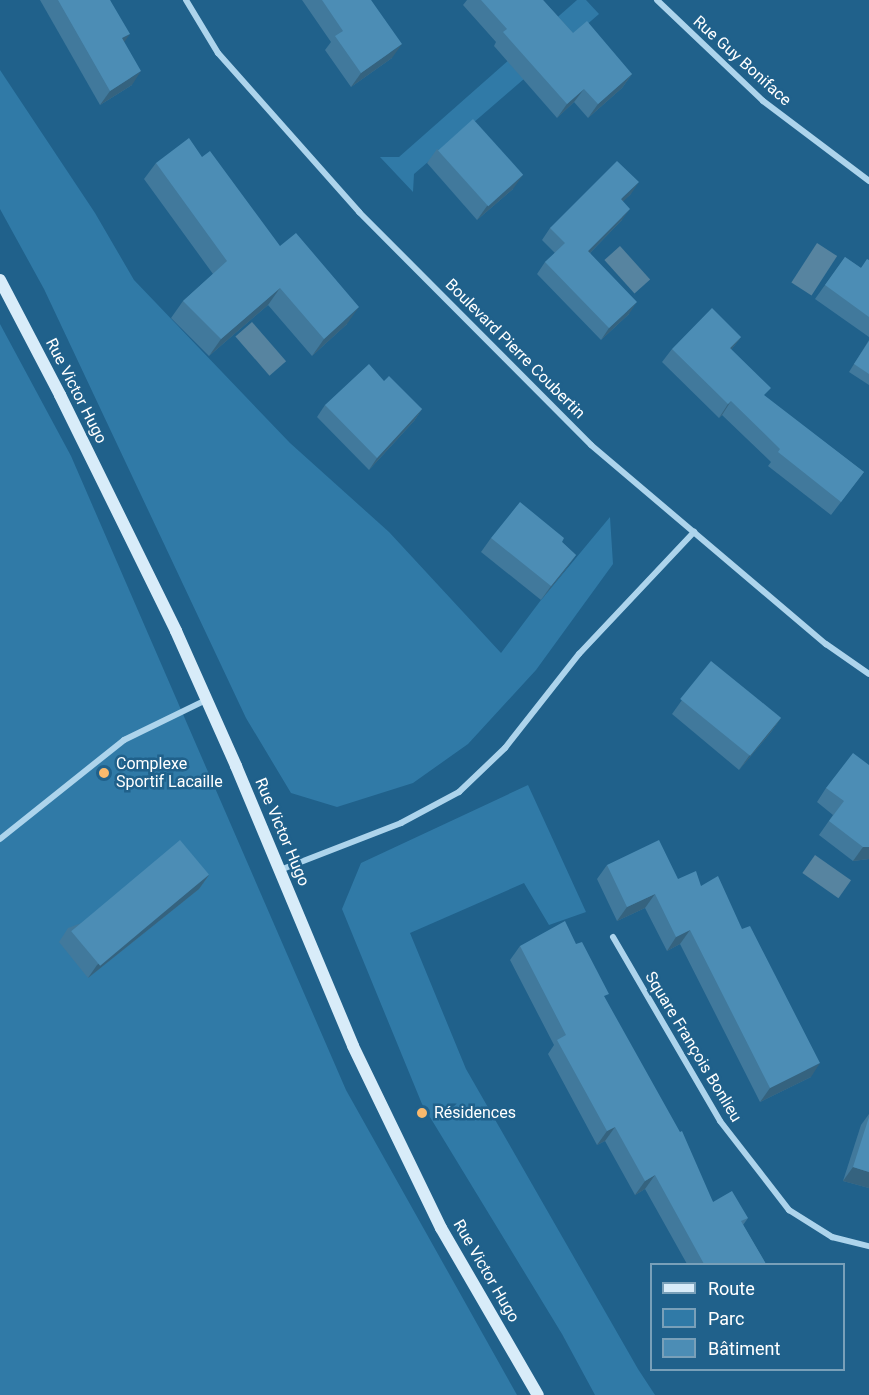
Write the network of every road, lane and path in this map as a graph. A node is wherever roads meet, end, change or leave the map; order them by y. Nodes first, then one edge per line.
1 (186, 0) edge
2 (657, 0) edge
3 (869, 181) edge
4 (0, 280) edge
5 (694, 532) junction
6 (869, 674) edge
7 (206, 700) junction
8 (0, 838) edge
9 (280, 870) junction
10 (613, 937) dead end
11 (869, 1246) edge
12 (538, 1395) edge

1 - 5 street, Boulevard Pierre Coubertin
2 - 3 street, Rue Guy Boniface
4 - 7 street, Rue Victor Hugo
5 - 6 street, Boulevard Pierre Coubertin
5 - 9 street
7 - 8 street
7 - 9 street, Rue Victor Hugo
9 - 12 street, Rue Victor Hugo
10 - 11 street, Square François Bonlieu

